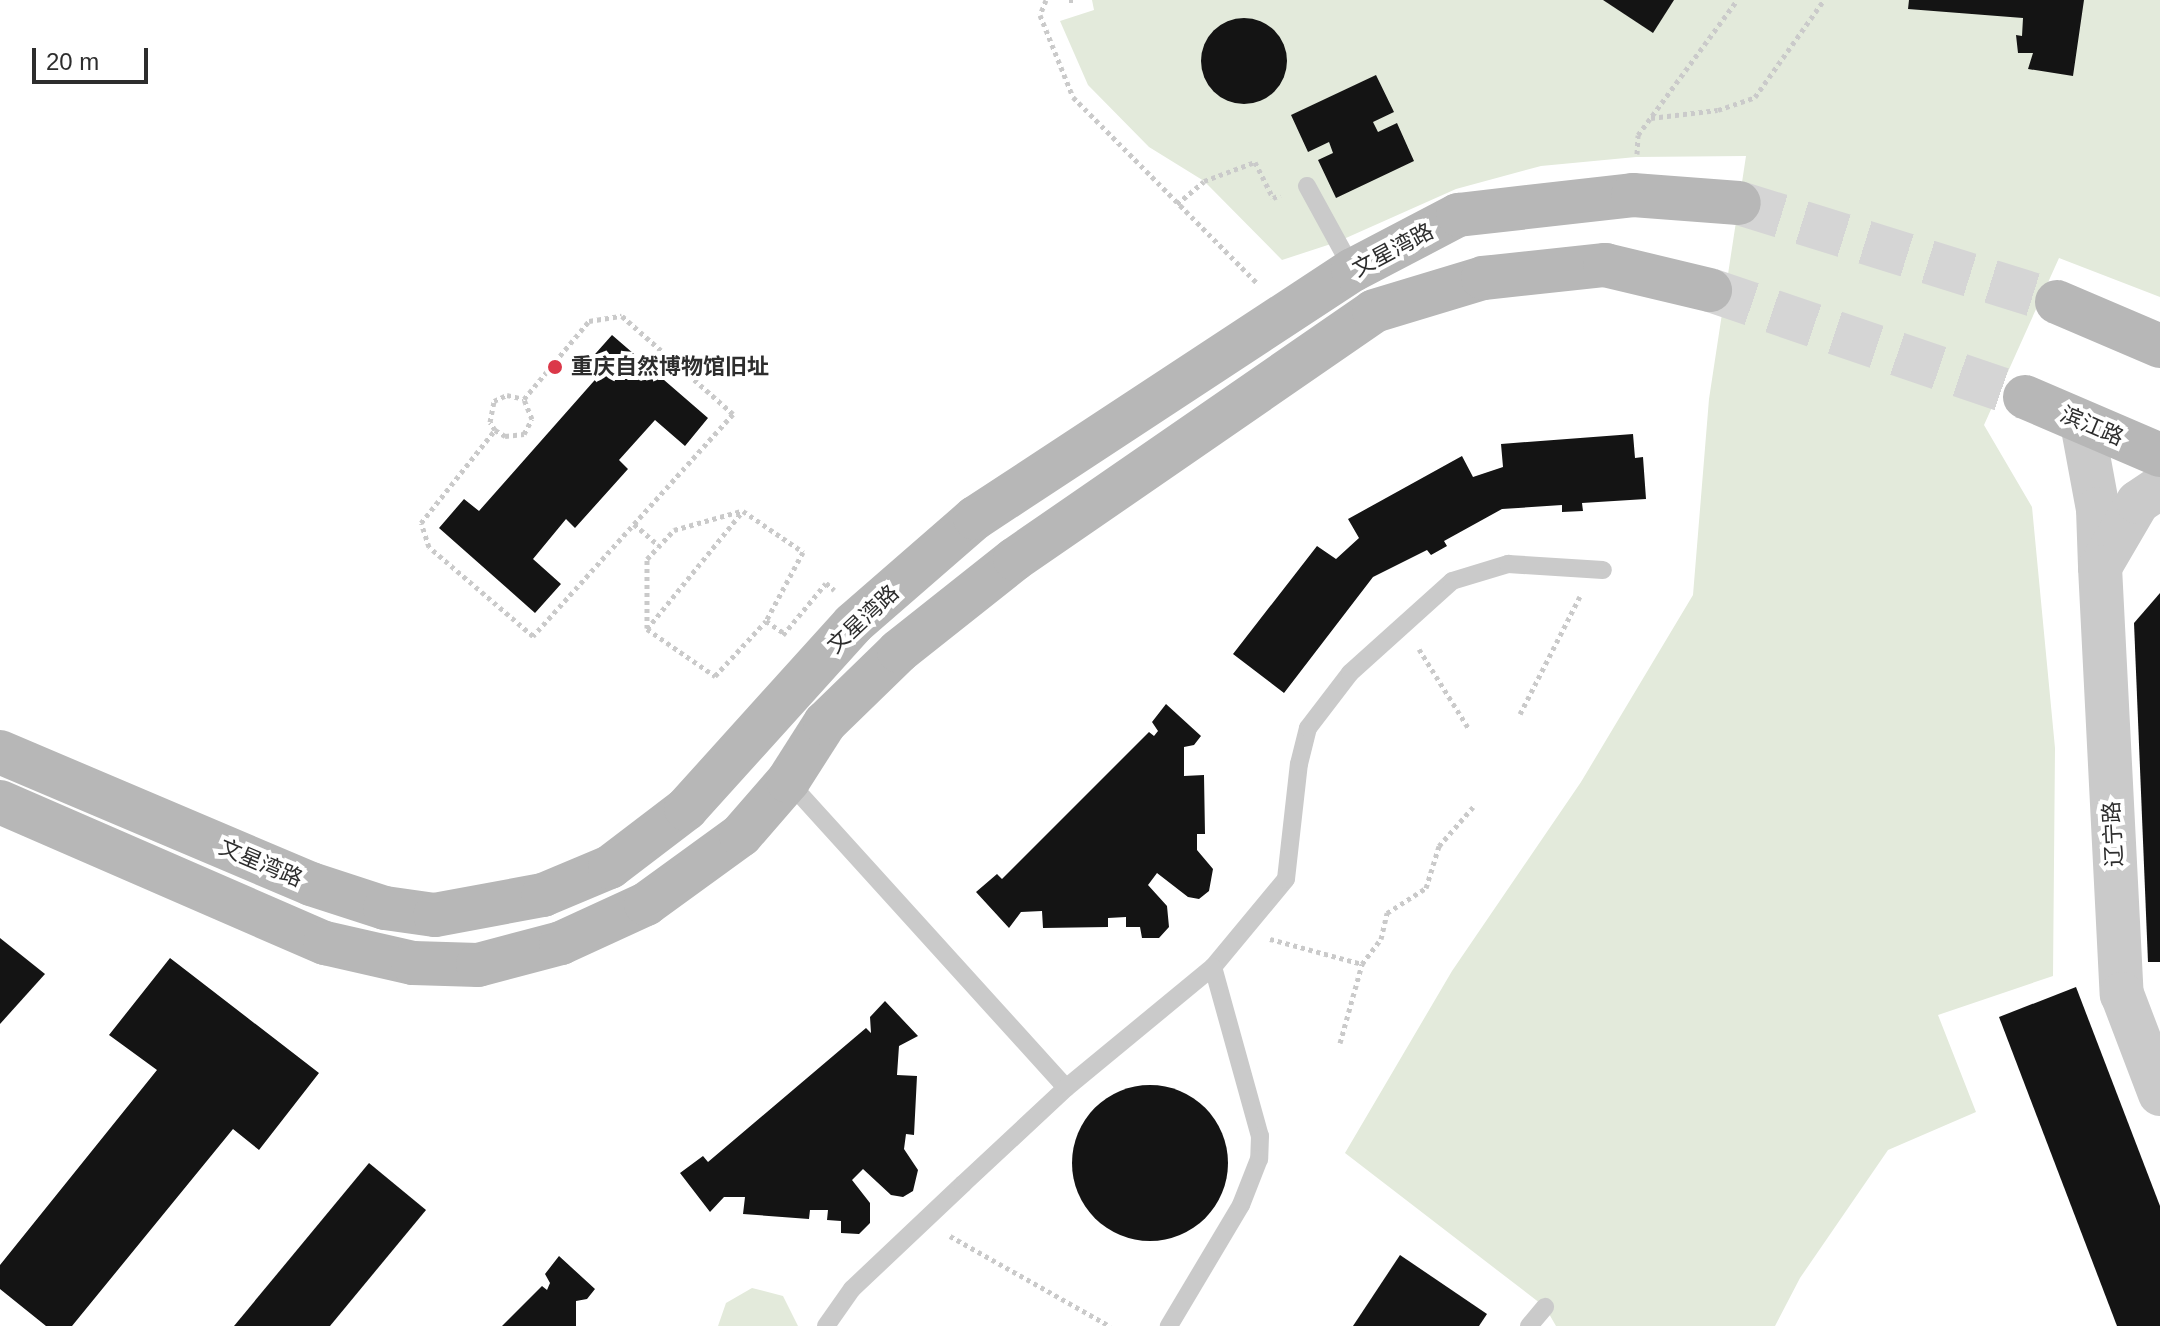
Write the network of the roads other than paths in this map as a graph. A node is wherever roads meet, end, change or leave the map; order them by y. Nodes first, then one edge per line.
1 (1307, 186) dead end
2 (1739, 203) tunnel mouth
3 (1353, 270) junction
4 (1710, 290) tunnel mouth
5 (2057, 302) tunnel mouth
6 (2160, 346) edge
7 (2025, 397) tunnel mouth
8 (2082, 423) junction
9 (2160, 455) edge
10 (2160, 487) edge
11 (2100, 567) junction
12 (1603, 570) dead end
13 (0, 752) edge
14 (788, 781) junction
15 (0, 802) edge
16 (1213, 967) junction
17 (1066, 1088) junction
18 (2160, 1094) edge
19 (1545, 1307) dead end
20 (826, 1326) edge
21 (1169, 1326) edge
22 (1529, 1326) edge

1 - 3 lane
2 - 3 main road, 文星湾路
3 - 13 main road, 文星湾路
4 - 14 main road, 文星湾路
5 - 6 main road
7 - 8 main road, 滨江路
8 - 9 main road, 滨江路
8 - 11 street, 辽宁路
10 - 11 street
11 - 18 street, 辽宁路
12 - 16 lane
14 - 15 main road, 文星湾路
14 - 17 lane
16 - 17 lane
16 - 21 lane
17 - 20 lane
19 - 22 lane

